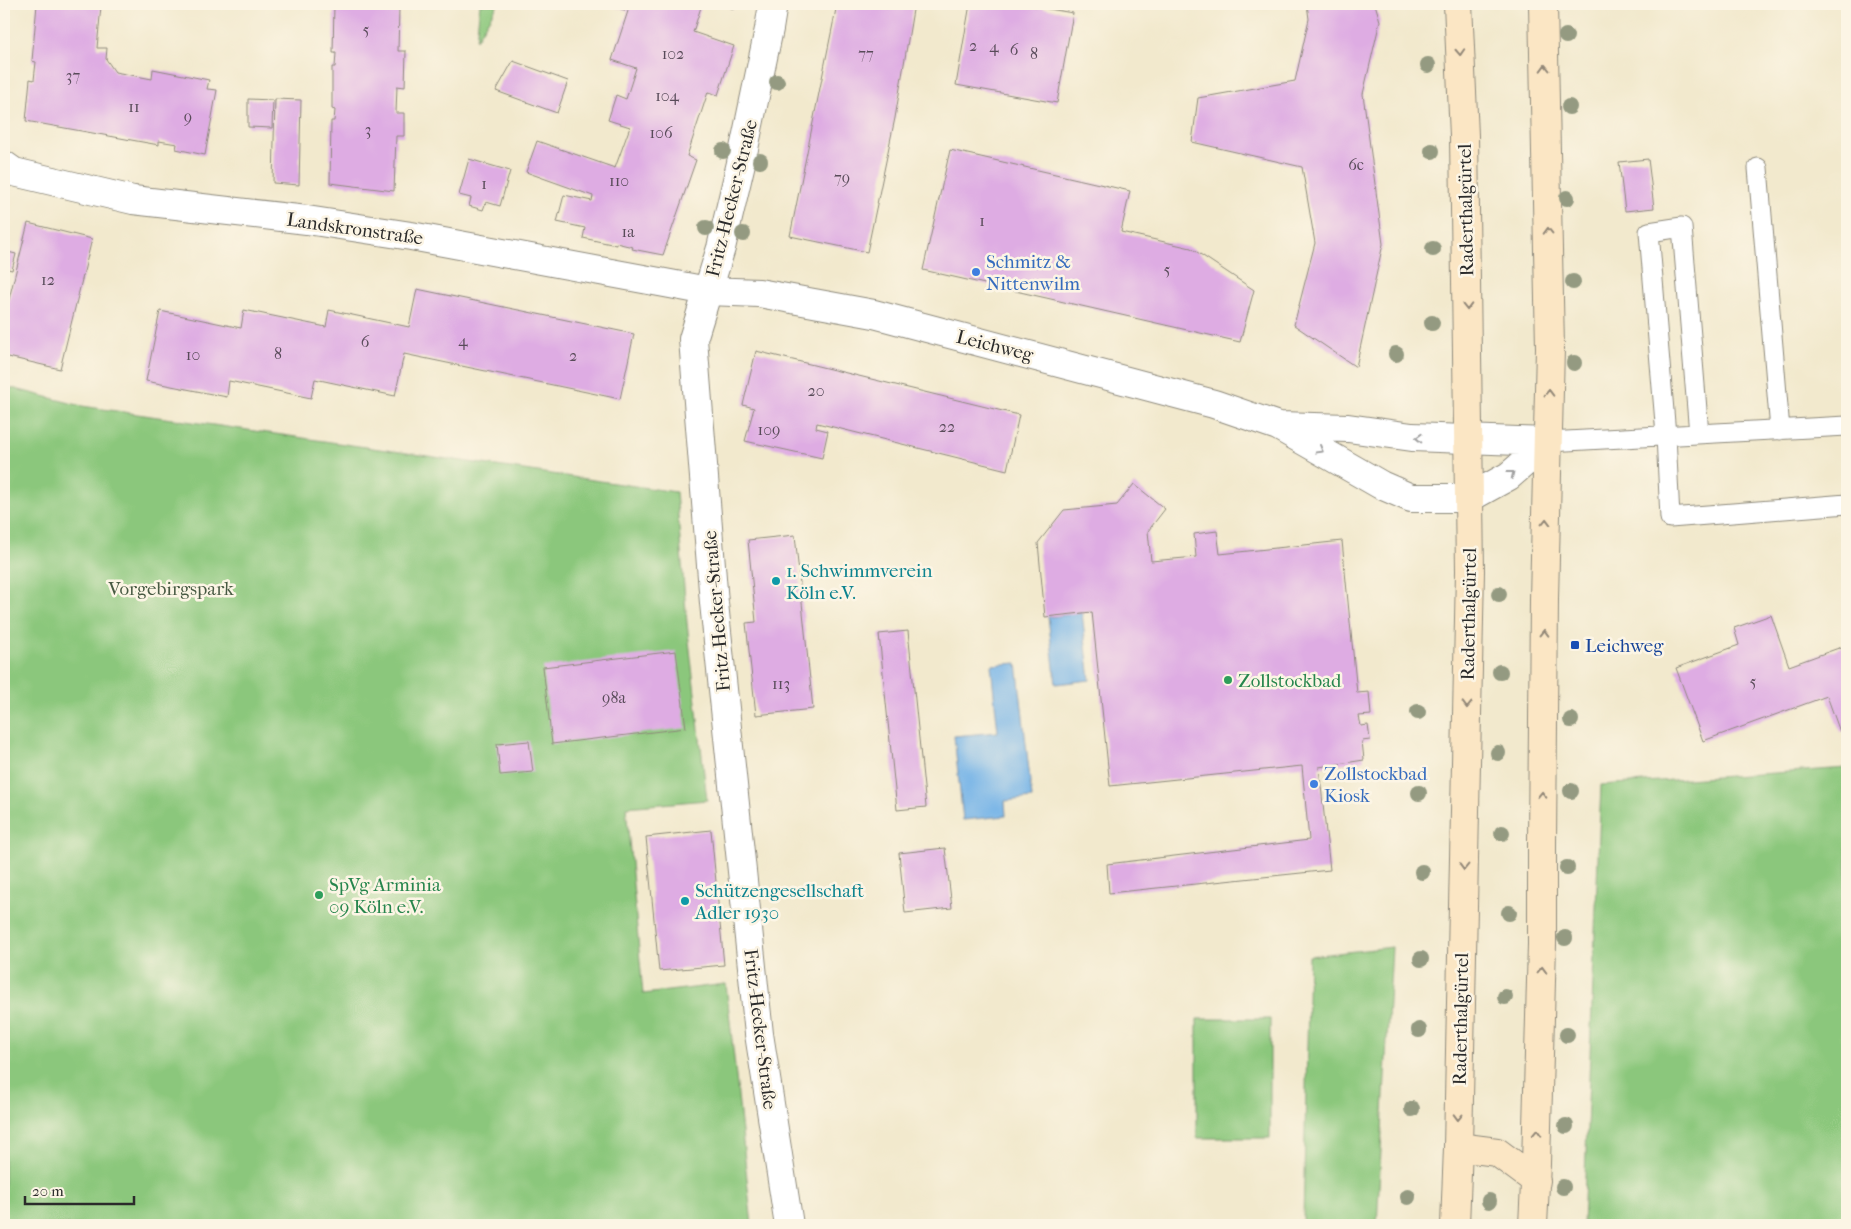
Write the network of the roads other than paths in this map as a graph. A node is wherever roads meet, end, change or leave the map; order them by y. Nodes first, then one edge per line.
1 (773, 4) edge
2 (1458, 4) edge
3 (1543, 4) edge
4 (4, 165) edge
5 (1758, 168) dead end
6 (708, 291) junction
7 (1278, 426) junction
8 (1847, 426) edge
9 (1780, 430) junction
10 (1699, 434) junction
11 (1666, 435) junction
12 (1468, 439) junction
13 (1548, 442) junction
14 (1469, 498) junction
15 (1847, 504) edge
16 (1458, 1147) junction
17 (1536, 1181) junction
18 (789, 1225) edge
19 (1455, 1225) edge
20 (1533, 1225) edge

1 - 6 street, Fritz-Hecker-Straße
2 -> 12 main road, Raderthalgürtel
13 -> 3 main road
4 - 6 street, Landskronstraße
5 - 9 lane
6 - 7 street, Leichweg
6 - 18 street, Fritz-Hecker-Straße
12 -> 7 street, Leichweg
7 -> 14 street, Leichweg
8 - 9 lane
9 - 10 lane
10 - 11 lane
10 - 11 lane
11 - 13 lane
11 - 15 lane
12 - 13 street, Leichweg
12 - 14 main road, Raderthalgürtel
14 -> 13 street, Leichweg
17 -> 13 main road
14 -> 16 main road, Raderthalgürtel
16 - 17 main road
16 - 19 main road, Raderthalgürtel
17 - 20 main road

